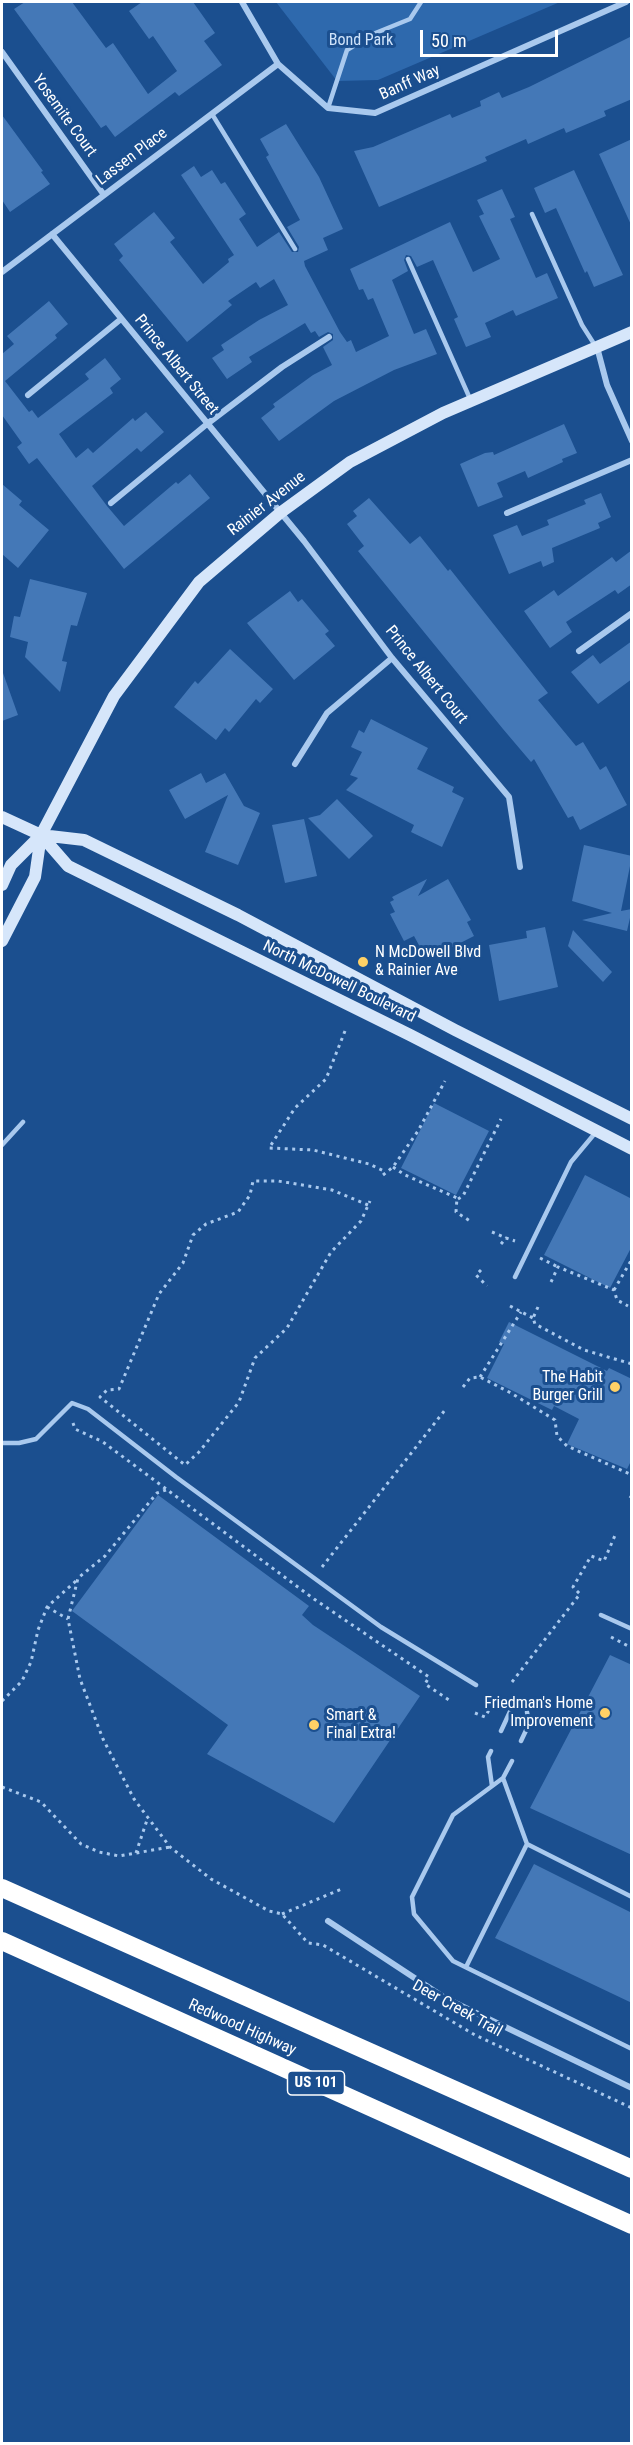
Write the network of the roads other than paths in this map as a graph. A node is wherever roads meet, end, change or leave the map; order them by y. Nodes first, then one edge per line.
1 (242, 2) edge
2 (421, 2) edge
3 (626, 2) edge
4 (2, 52) edge
5 (278, 64) junction
6 (328, 108) junction
7 (212, 114) junction
8 (104, 195) junction
9 (532, 214) dead end
10 (52, 234) junction
11 (295, 249) dead end
12 (408, 259) dead end
13 (2, 272) edge
14 (121, 319) junction
15 (632, 332) edge
16 (329, 337) dead end
17 (596, 346) junction
18 (28, 395) dead end
19 (471, 401) junction
20 (207, 423) junction
21 (632, 441) edge
22 (632, 460) edge
23 (111, 503) dead end
24 (280, 513) junction
25 (507, 513) dead end
26 (632, 613) edge
27 (579, 651) dead end
28 (392, 658) junction
29 (295, 764) dead end
30 (2, 817) edge
31 (41, 835) junction
32 (520, 867) dead end
33 (2, 885) edge
34 (2, 941) edge
35 (632, 1119) edge
36 (23, 1122) dead end
37 (596, 1132) junction
38 (2, 1145) edge
39 (632, 1149) edge
40 (515, 1277) dead end
41 (2, 1443) edge
42 (601, 1614) dead end
43 (632, 1629) edge
44 (476, 1685) dead end
45 (514, 1703) dead end
46 (526, 1712) dead end
47 (501, 1731) dead end
48 (521, 1742) dead end
49 (491, 1751) dead end
50 (512, 1761) dead end
51 (503, 1778) junction
52 (492, 1786) junction
53 (527, 1844) junction
54 (2, 1888) edge
55 (632, 1897) edge
56 (328, 1921) dead end
57 (2, 1941) edge
58 (466, 1967) junction
59 (632, 2049) edge
60 (632, 2088) edge
61 (632, 2169) edge
62 (632, 2225) edge

1 - 5 street
2 - 6 lane
3 - 6 street, Banff Way
4 - 8 street, Yosemite Court
5 - 6 street
5 - 7 street, Lassen Place
7 - 8 street, Lassen Place
7 - 11 lane
8 - 10 street, Lassen Place
9 - 17 lane
10 - 13 street, Lassen Place
10 - 14 street, Prince Albert Street
12 - 19 lane
14 - 18 street
14 - 20 street, Prince Albert Street
15 - 17 main road, Rainier Avenue
16 - 20 street
17 - 19 main road, Rainier Avenue
17 - 21 street
19 - 24 main road, Rainier Avenue
20 - 23 street
20 - 24 street, Prince Albert Street
22 - 25 street
24 - 28 street, Prince Albert Court
24 - 31 main road, Rainier Avenue
26 - 27 street
28 - 29 street
28 - 32 street, Prince Albert Court
30 - 31 main road, North McDowell Boulevard
31 - 33 main road, Rainier Avenue
31 - 34 main road, Rainier Avenue
31 - 35 main road, North McDowell Boulevard
31 - 37 main road, North McDowell Boulevard
36 - 38 lane
37 - 39 main road, North McDowell Boulevard
37 - 40 lane
41 - 44 lane
42 - 43 lane
45 - 47 lane
46 - 48 lane
49 - 52 lane
50 - 51 lane
51 - 52 lane
51 - 53 lane
52 - 58 lane
53 - 55 lane
53 - 58 lane
54 - 61 highway, Redwood Highway
56 - 60 street
57 - 62 highway, Redwood Highway / US 101
58 - 59 lane

